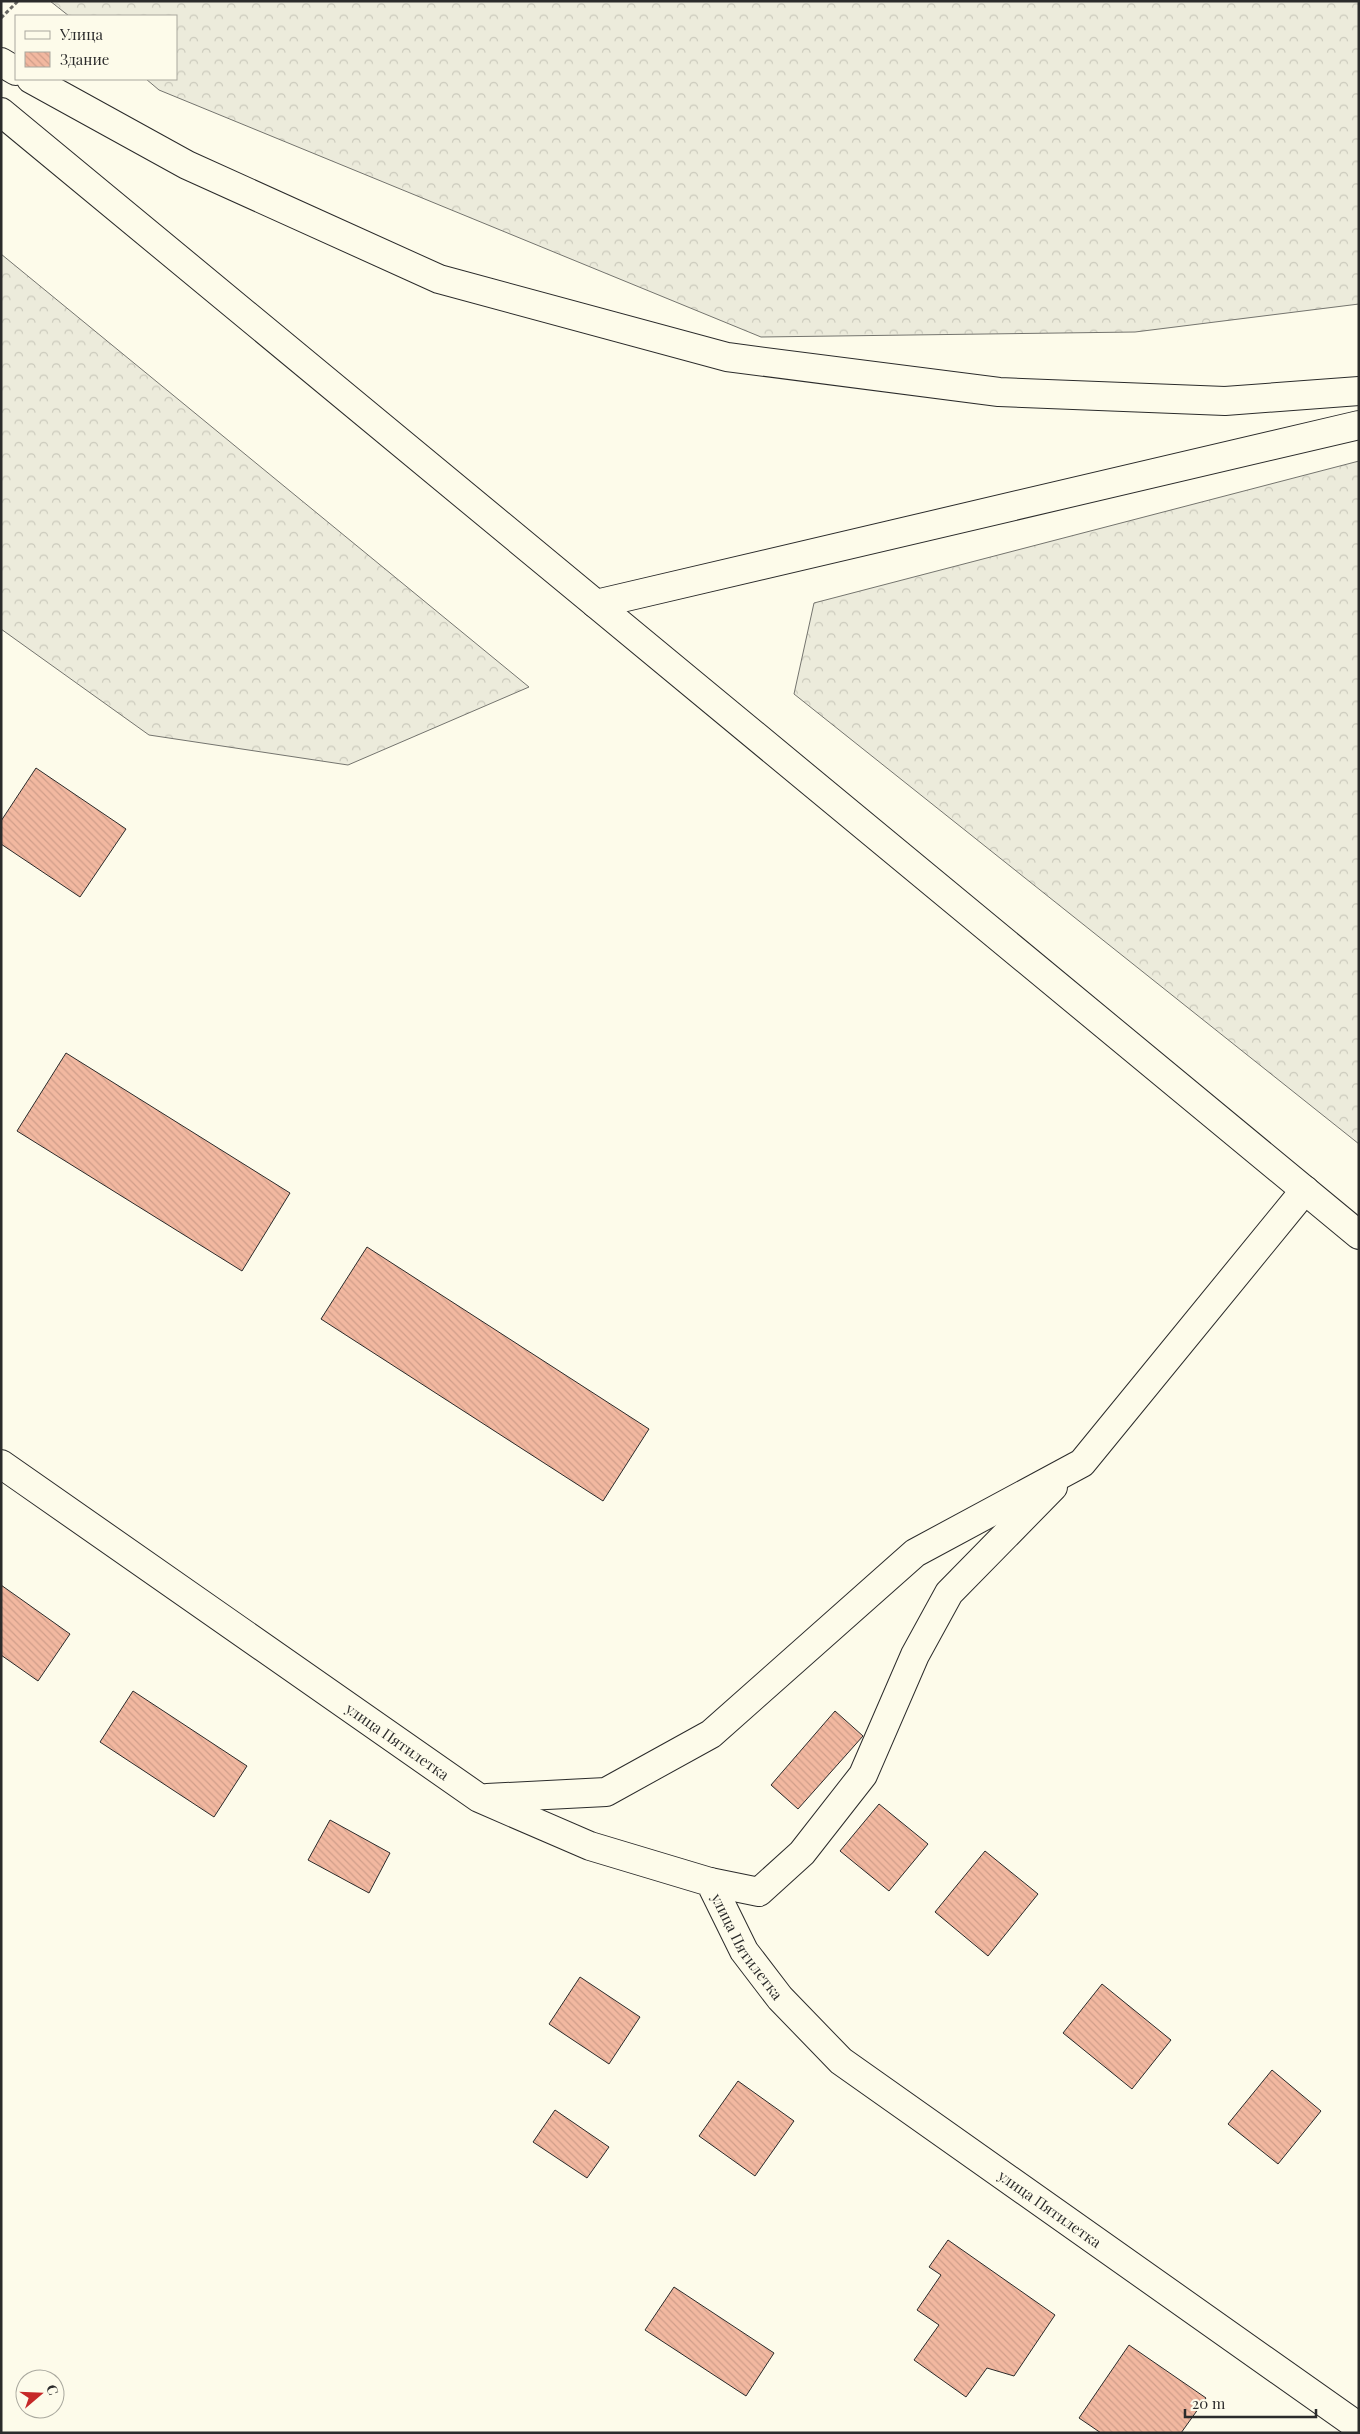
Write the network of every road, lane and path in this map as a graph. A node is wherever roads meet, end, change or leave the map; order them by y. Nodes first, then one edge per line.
1 (18, 1) edge
2 (1, 18) edge
3 (1, 62) edge
4 (15, 70) edge
5 (33, 80) edge
6 (1, 112) edge
7 (1359, 390) edge
8 (1359, 425) edge
9 (596, 604) junction
10 (1305, 1190) junction
11 (1359, 1235) edge
12 (1, 1464) edge
13 (1071, 1468) junction
14 (479, 1798) junction
15 (710, 1882) junction
16 (1359, 2427) edge

1 - 2 path
3 - 4 street
5 - 7 street
6 - 9 street
8 - 9 street
9 - 10 street
10 - 11 street
10 - 13 street
12 - 14 street, улица Пятилетка
13 - 14 street
13 - 15 street
14 - 15 street, улица Пятилетка
15 - 16 street, улица Пятилетка

